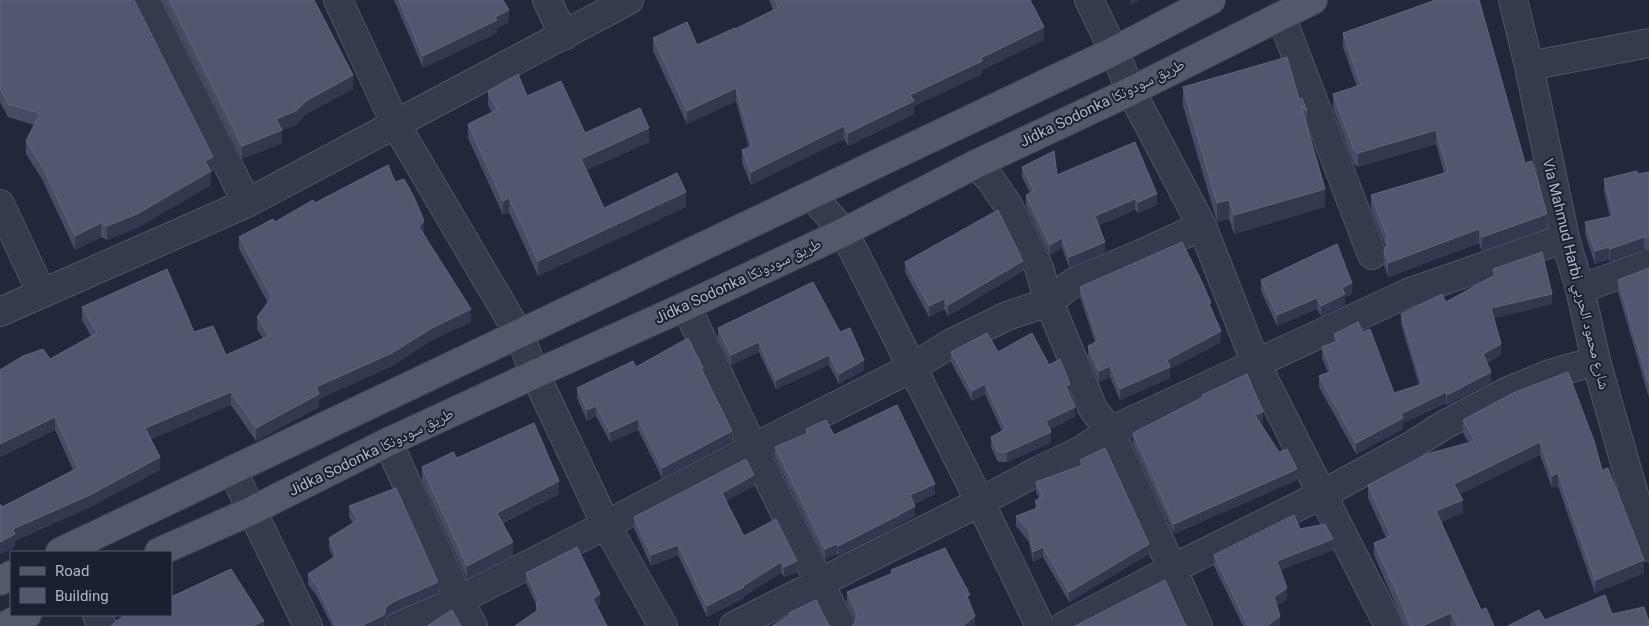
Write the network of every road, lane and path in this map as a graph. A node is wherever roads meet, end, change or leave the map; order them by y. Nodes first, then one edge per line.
1 (146, 0) edge
2 (338, 0) edge
3 (547, 0) edge
4 (629, 0) edge
5 (1089, 0) edge
6 (1211, 0) edge
7 (1313, 0) edge
8 (1513, 0) edge
9 (1281, 16) junction
10 (564, 36) junction
11 (1649, 43) edge
12 (1114, 51) junction
13 (1529, 66) junction
14 (1131, 90) junction
15 (395, 123) junction
16 (976, 164) junction
17 (811, 195) junction
18 (247, 203) junction
19 (0, 204) edge
20 (1202, 226) junction
21 (844, 232) junction
22 (1565, 238) junction
23 (1372, 255) dead end
24 (1649, 264) edge
25 (1580, 289) junction
26 (42, 294) junction
27 (1049, 302) junction
28 (686, 306) junction
29 (0, 312) edge
30 (520, 334) junction
31 (1596, 361) junction
32 (1256, 364) junction
33 (911, 368) junction
34 (535, 374) junction
35 (1110, 431) junction
36 (388, 442) junction
37 (753, 448) junction
38 (232, 470) junction
39 (1638, 470) edge
40 (1322, 494) junction
41 (980, 502) junction
42 (251, 511) junction
43 (606, 525) junction
44 (1649, 547) edge
45 (62, 551) edge
46 (161, 551) edge
47 (1172, 569) junction
48 (820, 583) junction
49 (459, 600) junction
50 (25, 616) edge
51 (1383, 624) edge
52 (4, 626) edge
53 (308, 626) edge
54 (399, 626) edge
55 (473, 626) edge
56 (663, 626) edge
57 (734, 626) edge
58 (841, 626) edge
59 (1040, 626) edge
60 (1064, 626) edge
61 (1198, 626) edge

1 - 18 street
2 - 15 street
3 - 10 street
4 - 10 street
5 - 12 street
6 - 12 main road
7 - 9 main road, Jidka Sodonka طريق سودونكا
8 - 13 street, Via Mahmud Harbi شارع محمود الحربي
9 - 14 main road, Jidka Sodonka طريق سودونكا
9 - 23 street
10 - 15 street
11 - 13 street
12 - 14 street
12 - 17 main road
13 - 22 street, Via Mahmud Harbi شارع محمود الحربي
14 - 16 main road, Jidka Sodonka طريق سودونكا
14 - 20 street
15 - 18 street
15 - 30 street
16 - 21 main road, Jidka Sodonka طريق سودونكا
16 - 27 street
17 - 21 street
17 - 30 main road
18 - 26 street
19 - 26 street
20 - 27 street
20 - 32 street
21 - 28 main road, Jidka Sodonka طريق سودونكا
21 - 33 street
22 - 25 street, Via Mahmud Harbi شارع محمود الحربي
22 - 32 street
24 - 25 street
25 - 31 street, Via Mahmud Harbi شارع محمود الحربي
26 - 29 street
27 - 33 street
27 - 35 street
28 - 34 main road, Jidka Sodonka طريق سودونكا
28 - 37 street
30 - 34 street
30 - 38 main road
31 - 39 street, Via Mahmud Harbi شارع محمود الحربي
31 - 40 street
32 - 35 street
32 - 40 street
33 - 37 street
33 - 41 street
34 - 36 main road, Jidka Sodonka طريق سودونكا
34 - 43 street
35 - 41 street
35 - 47 street
36 - 42 main road, Jidka Sodonka طريق سودونكا
36 - 49 street
37 - 43 street
37 - 48 street
38 - 42 street
38 - 45 main road
39 - 44 street, Via Mahmud Harbi شارع محمود الحربي
40 - 47 street
40 - 51 street
41 - 48 street
41 - 59 street
42 - 46 main road, Jidka Sodonka طريق سودونكا
42 - 53 street
43 - 49 street
43 - 56 street
47 - 60 street
47 - 61 street
48 - 57 street
48 - 58 street
49 - 54 street
49 - 55 street
50 - 52 main road

